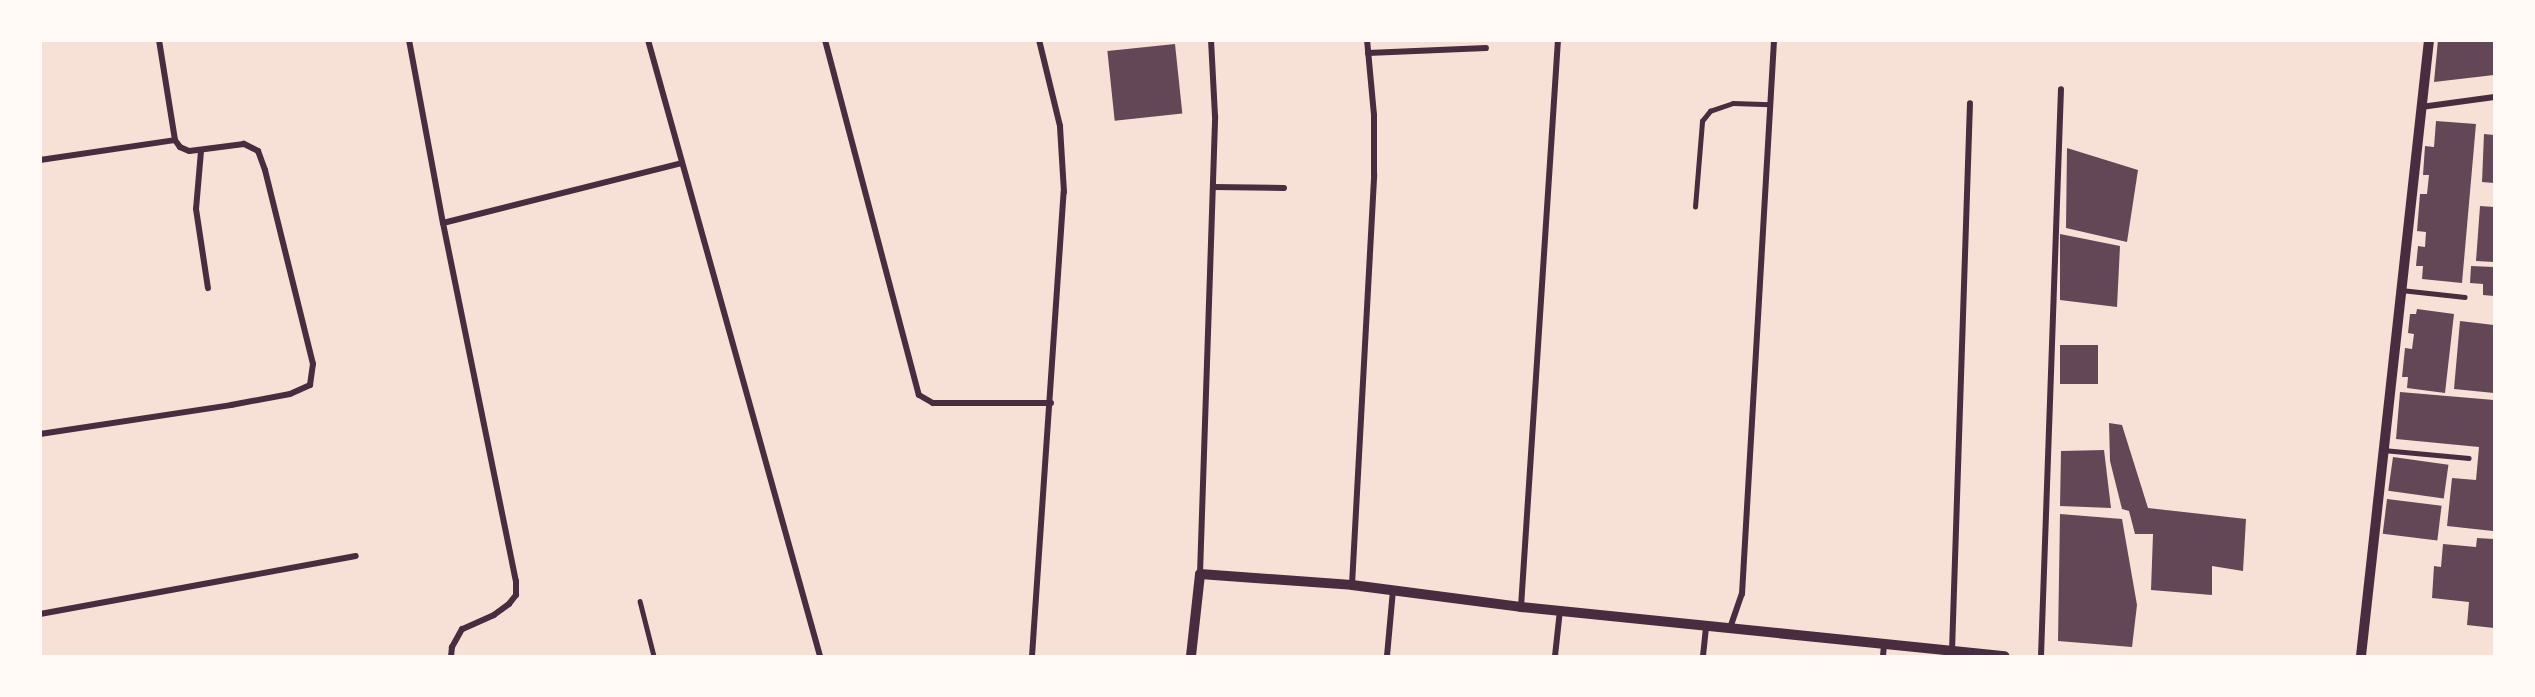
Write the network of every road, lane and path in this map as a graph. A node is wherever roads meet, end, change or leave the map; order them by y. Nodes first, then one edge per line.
1 (159, 40) edge
2 (410, 40) edge
3 (648, 40) edge
4 (825, 40) edge
5 (1040, 40) edge
6 (1211, 40) edge
7 (1367, 40) edge
8 (1558, 40) edge
9 (1774, 40) edge
10 (2428, 40) edge
11 (1486, 48) dead end
12 (1368, 53) junction
13 (2061, 89) dead end
14 (2494, 97) edge
15 (1970, 103) dead end
16 (1770, 104) junction
17 (2421, 107) junction
18 (175, 140) junction
19 (201, 151) junction
20 (40, 160) edge
21 (682, 163) junction
22 (1213, 187) junction
23 (1284, 188) dead end
24 (1695, 207) dead end
25 (443, 223) junction
26 (208, 288) dead end
27 (2401, 290) junction
28 (2465, 297) dead end
29 (1051, 403) junction
30 (40, 434) edge
31 (2383, 450) junction
32 (2469, 458) dead end
33 (356, 556) dead end
34 (1200, 574) junction
35 (1352, 585) junction
36 (1393, 590) junction
37 (640, 601) dead end
38 (1521, 607) junction
39 (1560, 610) junction
40 (40, 614) edge
41 (1706, 625) junction
42 (1730, 628) junction
43 (1884, 644) junction
44 (1952, 652) junction
45 (451, 657) edge
46 (654, 657) edge
47 (820, 657) edge
48 (1032, 657) edge
49 (1191, 657) edge
50 (1388, 657) edge
51 (1555, 657) edge
52 (1703, 657) edge
53 (1883, 657) edge
54 (2004, 657) edge
55 (2041, 657) edge
56 (2361, 657) edge

1 - 18 street
2 - 25 street
3 - 21 street
4 - 29 street
5 - 29 street
6 - 22 street
7 - 12 street
8 - 38 street
9 - 16 street
10 - 17 street
11 - 12 street
12 - 35 street
13 - 55 street
14 - 17 street
15 - 44 street
16 - 24 lane
16 - 42 street
17 - 27 street
18 - 19 street
18 - 20 street
19 - 26 street
19 - 30 street
21 - 25 street
21 - 47 street
22 - 23 street
22 - 34 street
25 - 45 street
27 - 28 lane
27 - 31 street
29 - 48 street
31 - 32 lane
31 - 56 street
33 - 40 street
34 - 35 street
34 - 49 street
35 - 36 street
36 - 38 street
36 - 50 street
37 - 46 lane
38 - 39 street
39 - 41 street
39 - 51 street
41 - 42 street
41 - 52 street
42 - 43 street
43 - 44 street
43 - 53 street
44 - 54 street

